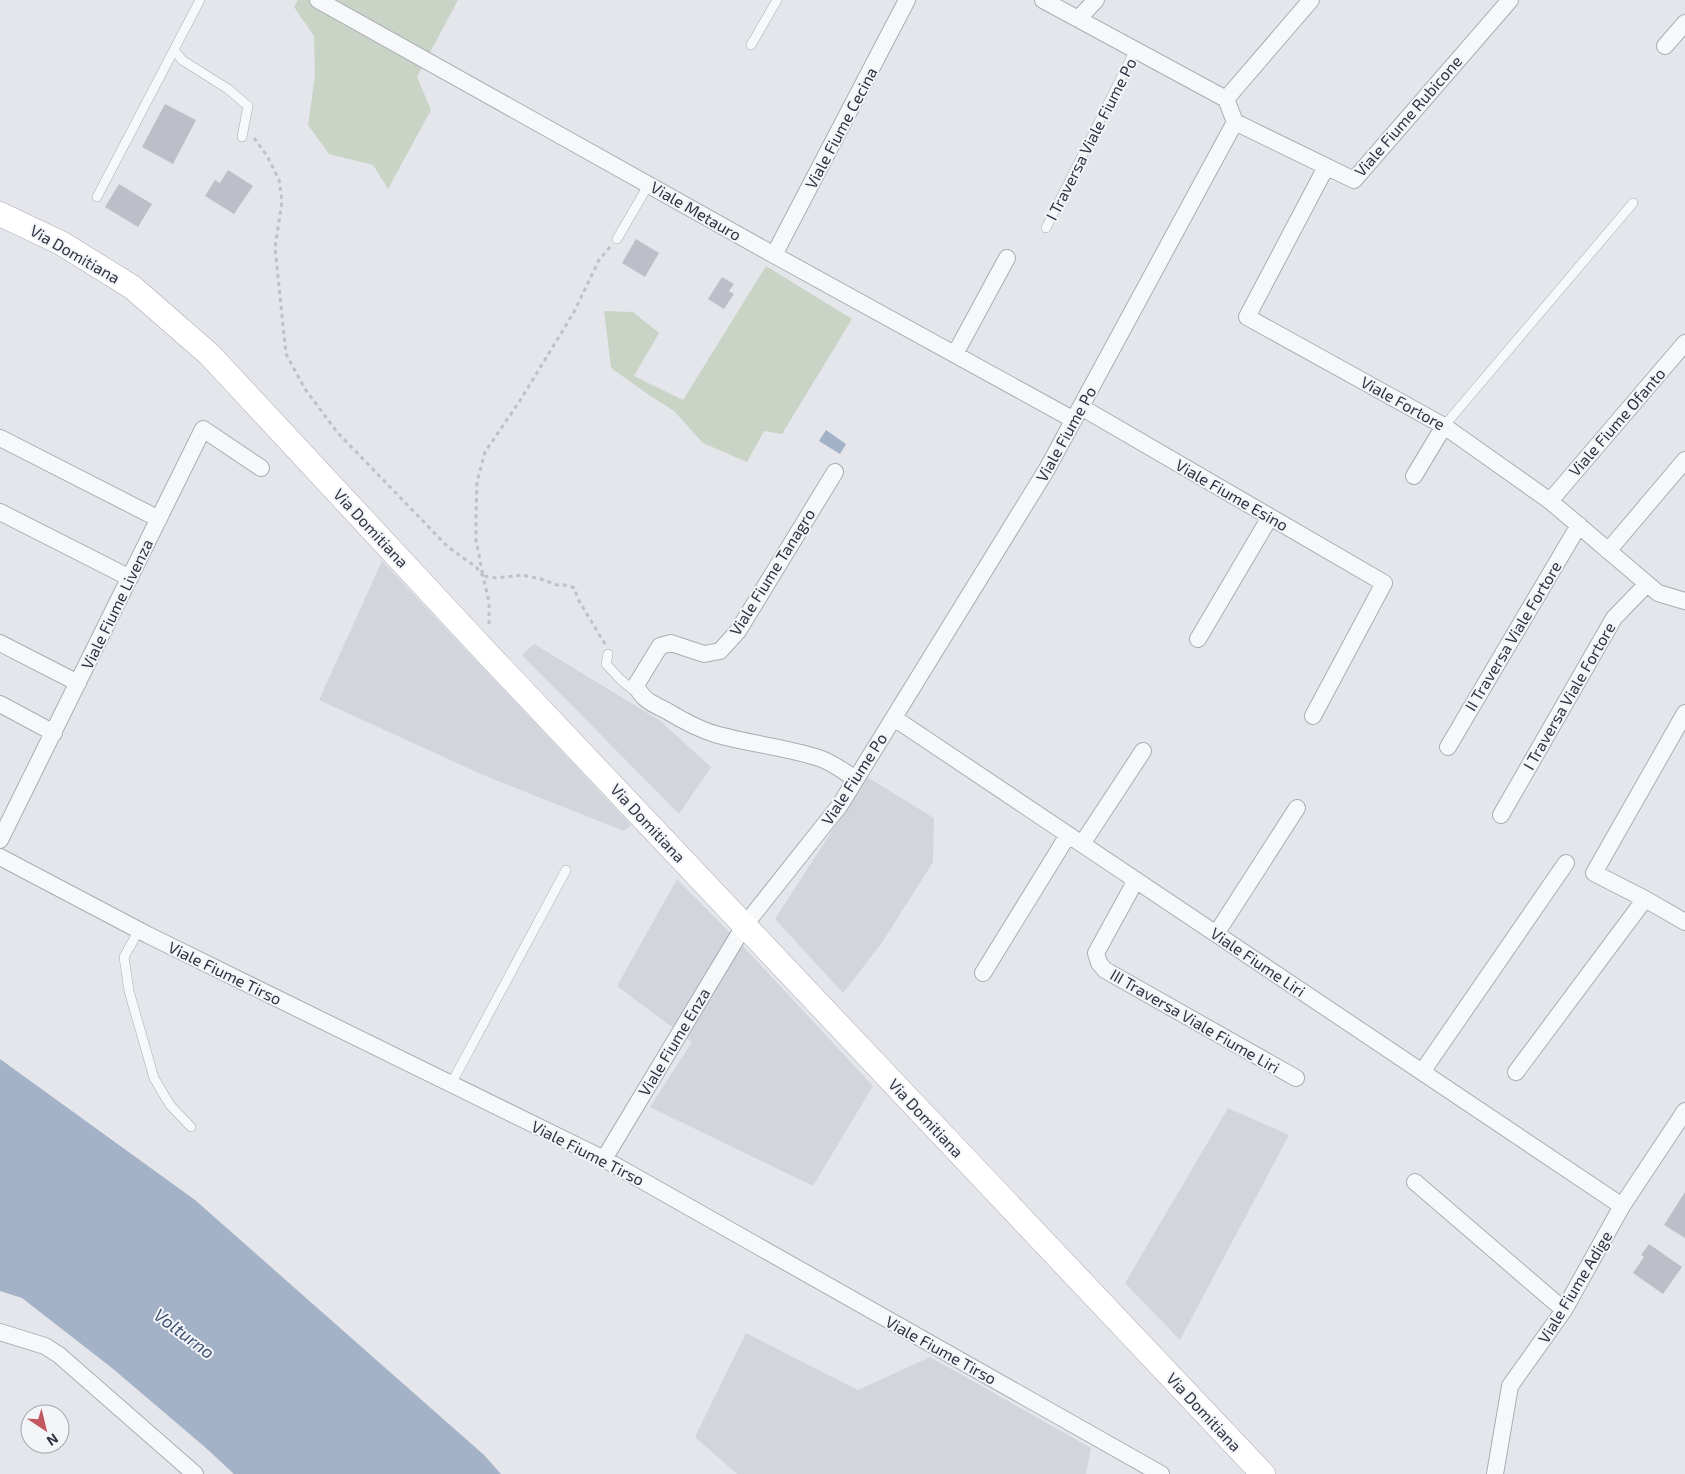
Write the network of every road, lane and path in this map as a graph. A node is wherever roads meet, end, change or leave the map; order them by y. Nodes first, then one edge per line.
1 (200, 0) edge
2 (318, 0) edge
3 (777, 0) edge
4 (907, 0) edge
5 (1042, 0) edge
6 (1096, 0) edge
7 (1311, 0) edge
8 (1510, 0) edge
9 (1078, 19) junction
10 (1685, 23) edge
11 (751, 45) dead end
12 (1665, 46) dead end
13 (174, 50) junction
14 (1135, 50) junction
15 (1226, 99) junction
16 (248, 106) junction
17 (1235, 122) junction
18 (242, 137) dead end
19 (1326, 167) junction
20 (649, 184) junction
21 (96, 197) dead end
22 (1633, 203) dead end
23 (0, 214) edge
24 (1046, 228) dead end
25 (617, 239) joint
26 (774, 255) junction
27 (1007, 258) dead end
28 (1685, 343) edge
29 (955, 354) junction
30 (1077, 414) junction
31 (1444, 426) junction
32 (0, 438) edge
33 (1685, 460) edge
34 (261, 468) dead end
35 (834, 472) dead end
36 (1414, 476) dead end
37 (1550, 500) junction
38 (0, 512) edge
39 (1270, 517) junction
40 (158, 519) junction
41 (1579, 525) junction
42 (1608, 551) junction
43 (483, 576) junction
44 (130, 578) junction
45 (1647, 584) junction
46 (1685, 601) edge
47 (1198, 639) dead end
48 (0, 643) edge
49 (485, 651) junction
50 (608, 654) joint
51 (78, 683) junction
52 (640, 694) junction
53 (0, 704) edge
54 (1685, 713) edge
55 (1313, 716) dead end
56 (894, 718) junction
57 (54, 733) junction
58 (1448, 746) dead end
59 (1143, 751) dead end
60 (856, 779) junction
61 (1297, 808) dead end
62 (1501, 815) dead end
63 (1068, 835) junction
64 (0, 840) edge
65 (1082, 844) junction
66 (0, 857) edge
67 (1566, 863) dead end
68 (566, 870) dead end
69 (1136, 880) junction
70 (1645, 899) junction
71 (1685, 922) edge
72 (744, 926) junction
73 (139, 930) junction
74 (1216, 934) junction
75 (984, 973) dead end
76 (1422, 1072) junction
77 (1516, 1072) dead end
78 (1296, 1078) dead end
79 (451, 1084) junction
80 (1684, 1115) edge
81 (191, 1128) dead end
82 (604, 1159) junction
83 (1415, 1182) dead end
84 (1622, 1206) junction
85 (1564, 1310) junction
86 (0, 1332) edge
87 (195, 1474) edge
88 (1161, 1474) edge
89 (1262, 1474) edge
90 (1495, 1474) edge

1 - 13 lane
2 - 20 street, Viale Metauro
3 - 11 lane
4 - 26 street, Viale Fiume Cecina
5 - 9 street
6 - 9 street
7 - 15 street
8 - 19 street, Viale Fiume Rubicone
9 - 14 street
10 - 12 street
13 - 16 lane
13 - 21 lane
14 - 15 street
14 - 24 lane, I Traversa Viale Fiume Po
15 - 17 street
16 - 18 lane
16 - 43 path
17 - 19 street, Viale Fiume Rubicone
17 - 30 street, Viale Fiume Po
19 - 31 street, Viale Fortore
20 - 25 lane
20 - 26 street, Viale Metauro
22 - 31 lane
23 - 49 street, Via Domitiana
25 - 43 path
26 - 29 street, Viale Metauro
27 - 29 street
28 - 37 street, Viale Fiume Ofanto
29 - 30 street, Viale Metauro
30 - 39 street, Viale Fiume Esino
30 - 56 street, Viale Fiume Po
31 - 36 street
31 - 37 street, Viale Fortore
32 - 40 street
33 - 42 street
34 - 40 street, Viale Fiume Livenza
35 - 52 street, Viale Fiume Tanagro
37 - 41 street, Viale Fortore
38 - 44 street
39 - 47 street
39 - 55 street, Viale Fiume Esino
40 - 44 street, Viale Fiume Livenza
41 - 42 street, Viale Fortore
41 - 58 street, II Traversa Viale Fortore
42 - 45 street, Viale Fortore
43 - 49 path
43 - 50 path
44 - 51 street, Viale Fiume Livenza
45 - 46 street, Viale Fortore
45 - 62 street, I Traversa Viale Fortore
48 - 51 street
49 - 72 street, Via Domitiana
50 - 52 lane
51 - 57 street, Viale Fiume Livenza
52 - 60 street
53 - 57 street
54 - 70 street
56 - 60 street, Viale Fiume Po
56 - 63 street, Viale Fiume Liri
57 - 64 street, Viale Fiume Livenza
59 - 65 street
60 - 72 street, Viale Fiume Po
61 - 74 street
63 - 65 street, Viale Fiume Liri
63 - 75 street
65 - 69 street, Viale Fiume Liri
66 - 73 street, Viale Fiume Tirso
67 - 76 street
68 - 79 lane
69 - 74 street, Viale Fiume Liri
69 - 78 street, III Traversa Viale Fiume Liri
70 - 71 street
70 - 77 street
72 - 82 street, Viale Fiume Enza
72 - 89 street, Via Domitiana
73 - 79 street, Viale Fiume Tirso
73 - 81 lane
74 - 76 street, Viale Fiume Liri
76 - 84 street, Viale Fiume Liri
79 - 82 street, Viale Fiume Tirso
80 - 84 street, Viale Fiume Adige
82 - 88 street, Viale Fiume Tirso
83 - 85 street
84 - 85 street, Viale Fiume Adige
85 - 90 street, Viale Fiume Adige
86 - 87 street

